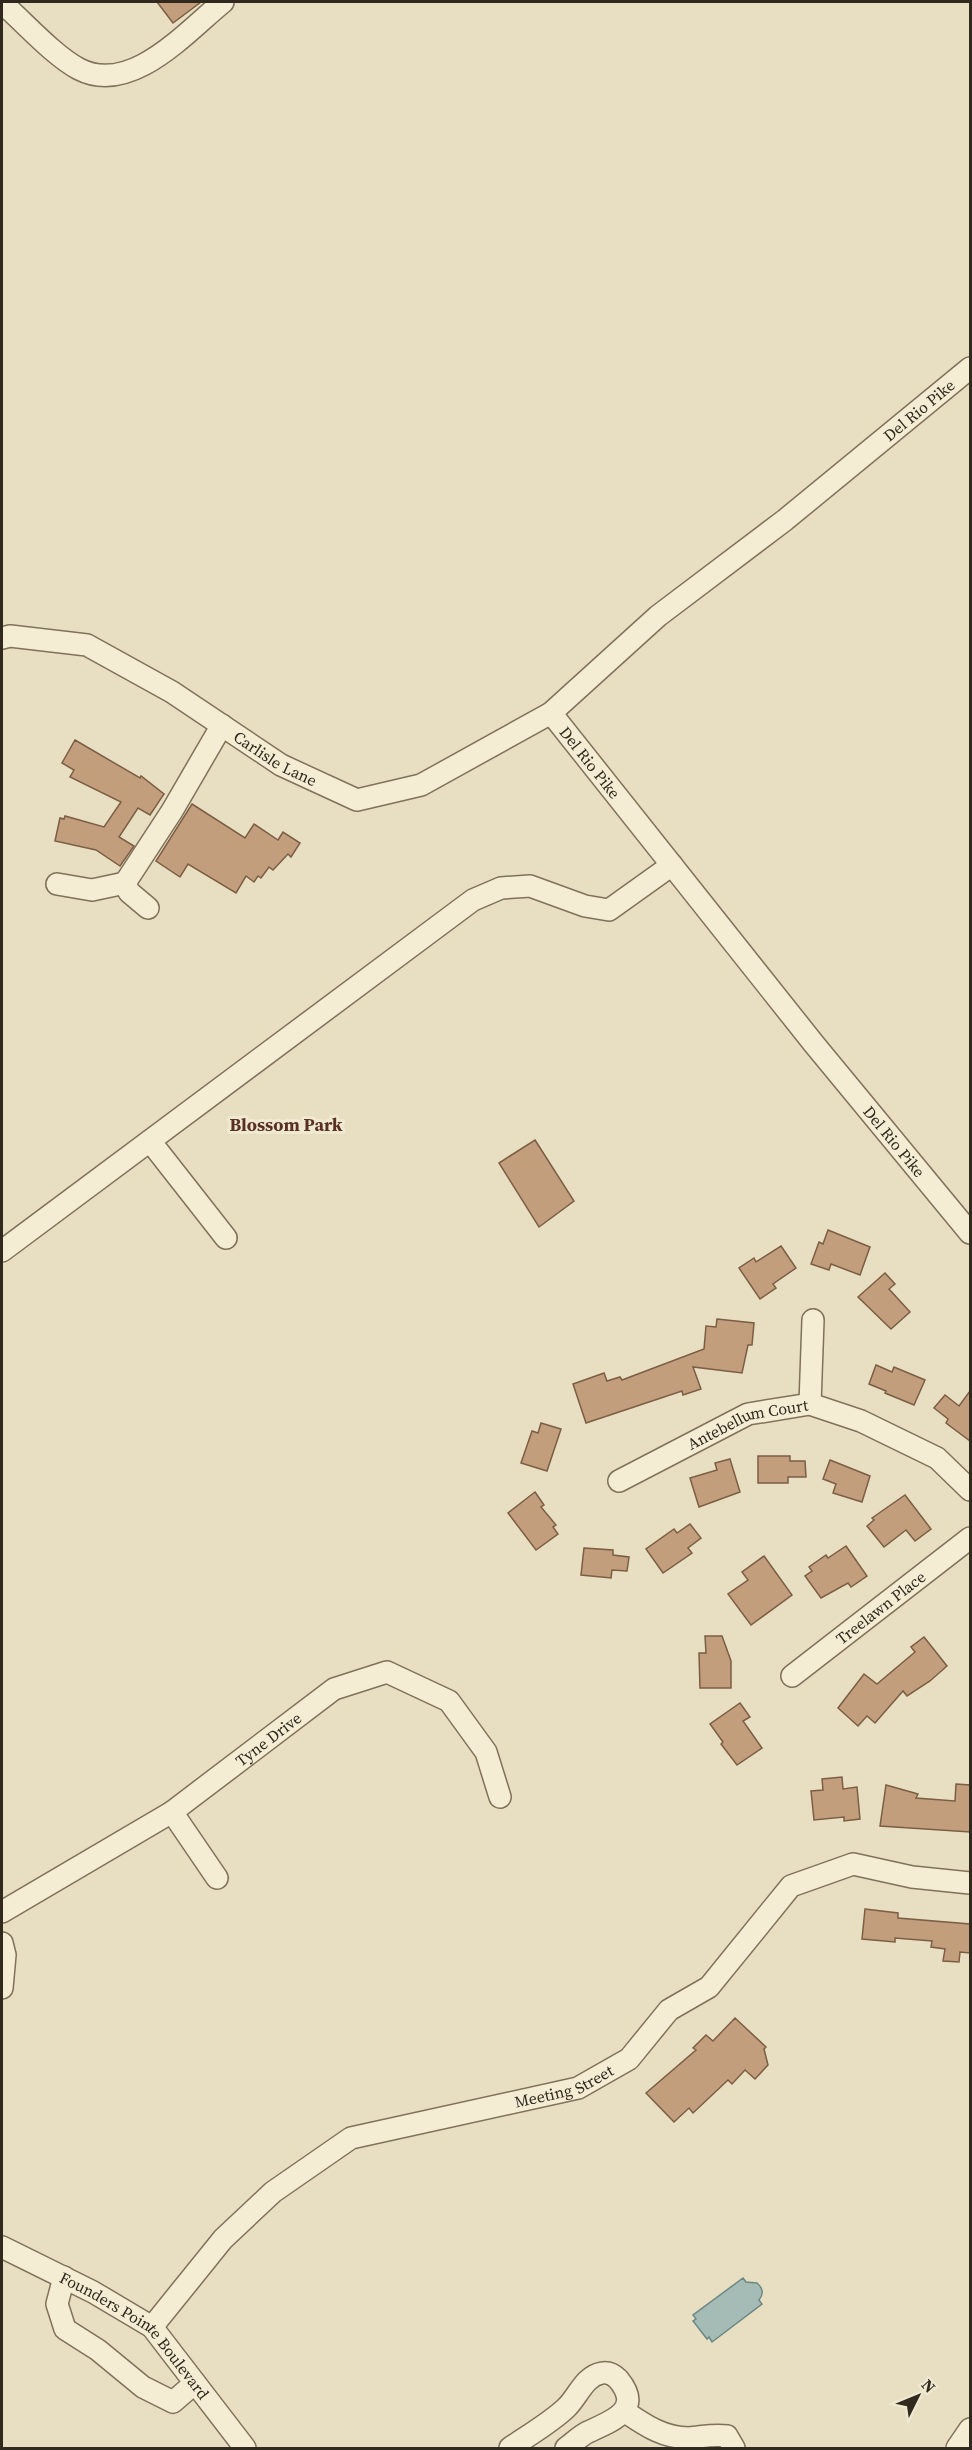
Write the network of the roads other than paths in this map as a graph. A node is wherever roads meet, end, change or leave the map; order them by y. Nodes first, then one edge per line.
1 (223, 2) edge
2 (2, 3) edge
3 (970, 369) edge
4 (2, 638) edge
5 (551, 713) junction
6 (222, 725) junction
7 (672, 865) junction
8 (125, 883) junction
9 (57, 884) dead end
10 (148, 908) dead end
11 (150, 1141) junction
12 (970, 1233) edge
13 (226, 1238) dead end
14 (2, 1251) edge
15 (813, 1320) dead end
16 (810, 1404) junction
17 (619, 1480) dead end
18 (970, 1490) edge
19 (970, 1538) edge
20 (792, 1676) dead end
21 (500, 1797) dead end
22 (172, 1812) junction
23 (217, 1878) dead end
24 (970, 1883) edge
25 (2, 1912) edge
26 (2, 1943) edge
27 (2, 1988) edge
28 (2, 2247) edge
29 (64, 2277) junction
30 (152, 2327) junction
31 (195, 2383) junction
32 (624, 2411) junction
33 (647, 2426) junction
34 (970, 2429) edge
35 (245, 2448) edge
36 (510, 2448) edge
37 (566, 2448) edge
38 (663, 2448) edge
39 (734, 2448) edge
40 (957, 2448) edge

1 - 2 street
3 - 5 street, Del Rio Pike
4 - 6 street, Carlisle Lane
5 - 6 street, Carlisle Lane
5 - 7 street, Del Rio Pike
6 - 8 street
7 - 11 street
7 - 12 street, Del Rio Pike
8 - 9 street
8 - 10 street
11 - 13 street
11 - 14 street
15 - 16 street
16 - 17 street, Antebellum Court
16 - 18 street, Antebellum Court
19 - 20 street, Treelawn Place
21 - 22 street, Tyne Drive
22 - 23 street
22 - 25 street, Tyne Drive
24 - 30 street, Meeting Street
26 - 27 street
28 - 29 street, Founders Pointe Boulevard
29 - 30 street, Founders Pointe Boulevard
29 - 31 street
30 - 31 street, Founders Pointe Boulevard
31 - 35 street, Founders Pointe Boulevard
32 - 33 street
32 - 36 street
32 - 37 street
33 - 38 street
33 - 39 street
34 - 40 street

